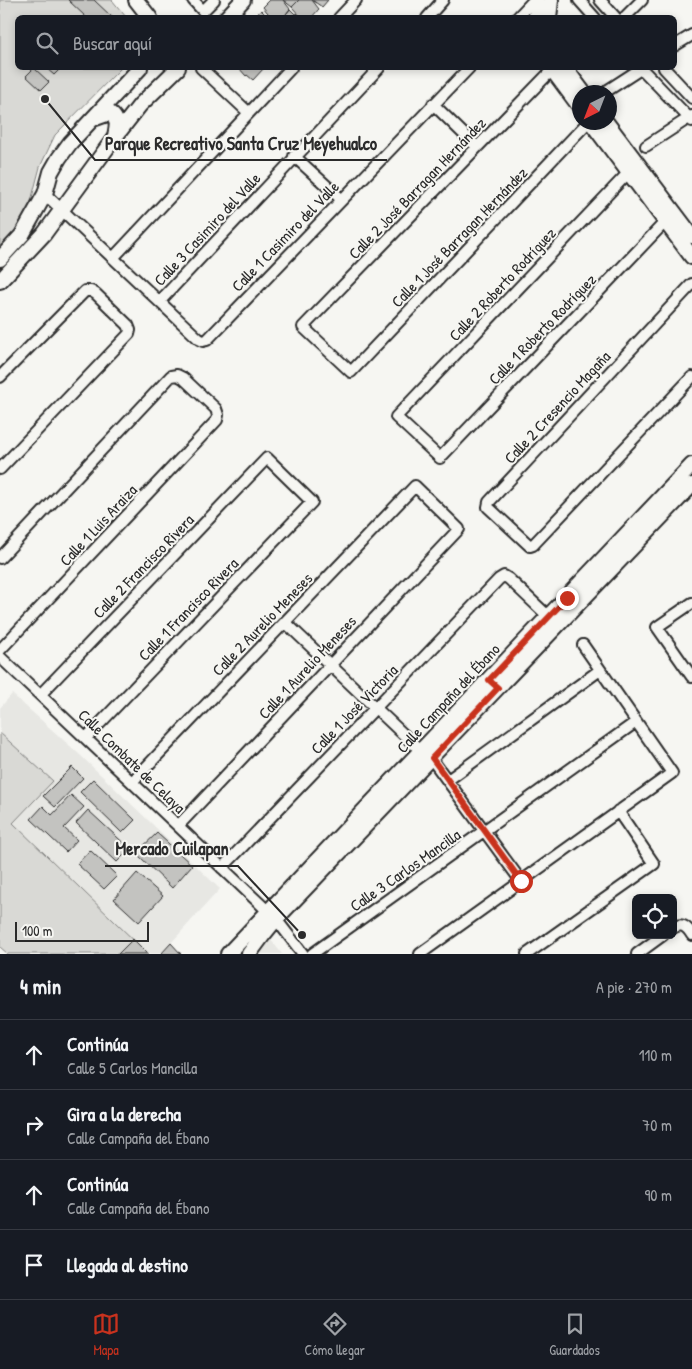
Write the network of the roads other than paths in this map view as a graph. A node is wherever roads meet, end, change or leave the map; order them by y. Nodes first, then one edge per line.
1 (193, 0) edge
2 (214, 0) edge
3 (243, 0) edge
4 (356, 0) edge
5 (443, 0) edge
6 (535, 0) edge
7 (550, 0) edge
8 (578, 0) edge
9 (600, 0) edge
10 (642, 0) edge
11 (136, 1) edge
12 (138, 15) edge
13 (148, 15) edge
14 (229, 15) edge
15 (342, 15) edge
16 (429, 15) edge
17 (520, 15) edge
18 (536, 15) edge
19 (549, 15) edge
20 (592, 15) edge
21 (613, 15) edge
22 (627, 15) edge
23 (692, 35) edge
24 (677, 44) edge
25 (138, 70) edge
26 (176, 70) edge
27 (203, 70) edge
28 (289, 70) edge
29 (377, 70) edge
30 (467, 70) edge
31 (562, 70) edge
32 (563, 70) edge
33 (564, 70) edge
34 (639, 70) edge
35 (644, 70) edge
36 (666, 70) edge
37 (577, 85) edge
38 (616, 85) edge
39 (572, 89) edge
40 (692, 98) edge
41 (433, 104) junction
42 (248, 112) junction
43 (691, 118) edge
44 (92, 120) junction
45 (582, 130) edge
46 (596, 130) edge
47 (612, 130) edge
48 (115, 137) junction
49 (646, 146) dead end
50 (477, 147) junction
51 (294, 156) junction
52 (629, 172) junction
53 (45, 194) junction
54 (341, 200) junction
55 (61, 209) junction
56 (666, 221) junction
57 (692, 236) edge
58 (114, 257) junction
59 (692, 257) edge
60 (0, 259) edge
61 (0, 281) edge
62 (692, 284) edge
63 (160, 301) junction
64 (303, 327) joint
65 (0, 377) edge
66 (692, 377) edge
67 (267, 458) joint
68 (440, 458) joint
69 (692, 464) edge
70 (0, 469) edge
71 (692, 485) edge
72 (415, 486) joint
73 (0, 558) edge
74 (692, 603) edge
75 (549, 617) junction
76 (285, 622) junction
77 (583, 645) dead end
78 (0, 650) edge
79 (0, 656) edge
80 (330, 664) junction
81 (600, 670) junction
82 (692, 677) edge
83 (493, 684) junction
84 (40, 695) junction
85 (376, 708) junction
86 (636, 722) junction
87 (86, 738) junction
88 (426, 755) junction
89 (448, 780) junction
90 (132, 782) junction
91 (618, 811) junction
92 (178, 826) junction
93 (485, 831) junction
94 (222, 868) junction
95 (521, 881) junction
96 (273, 916) junction
97 (677, 926) edge
98 (692, 935) edge
99 (658, 939) edge
100 (228, 954) edge
101 (249, 954) edge
102 (302, 954) edge
103 (312, 954) edge
104 (420, 954) edge
105 (527, 954) edge
106 (637, 954) edge

1 - 2 street
3 - 14 street
4 - 15 street
5 - 16 street
6 - 17 street
6 - 18 street
7 - 19 street
8 - 20 street
9 - 21 street
10 - 22 street
11 - 12 street
11 - 13 street
23 - 24 street
25 - 44 street
26 - 48 street
27 - 42 street
28 - 42 street
29 - 51 street, Calle 3 Casimiro del Valle
30 - 41 street, Calle 1 Casimiro del Valle
31 - 50 street, Calle 2 José Barragan Hernández
32 - 39 street
33 - 37 street
34 - 38 street
35 - 43 street
36 - 40 street
41 - 50 street
41 - 54 street, Calle 1 Casimiro del Valle
42 - 58 street
43 - 49 street
44 - 48 street
44 - 53 street
45 - 64 street, Calle 1 José Barragan Hernández
46 - 52 street
47 - 57 street
48 - 55 street
50 - 64 street, Calle 2 José Barragan Hernández
51 - 54 street
51 - 63 street, Calle 3 Casimiro del Valle
52 - 56 street
52 - 68 street, Calle 2 Roberto Rodríguez
53 - 55 street
53 - 60 street
54 - 63 street, Calle 1 Casimiro del Valle
55 - 58 street
55 - 61 street
56 - 59 street
56 - 68 street, Calle 1 Roberto Rodríguez
58 - 63 street
62 - 66 street, Calle 2 Cresencio Magaña
65 - 70 street
67 - 84 street, Calle 2 Francisco Rivera
67 - 87 street, Calle 1 Francisco Rivera
69 - 75 street, Calle Campaña del Ébano
71 - 83 street, Calle Campaña del Ébano
72 - 76 street, Calle 2 Aurelio Meneses
72 - 80 street, Calle 1 Aurelio Meneses
73 - 78 street, Calle 1 Luis Araiza
74 - 82 street
75 - 83 street, Calle Campaña del Ébano
75 - 85 street, Calle 1 José Victoria
76 - 80 street
76 - 90 street, Calle 2 Aurelio Meneses
77 - 81 street
79 - 84 street, Calle Combate de Celaya
80 - 85 street
80 - 92 street, Calle 1 Aurelio Meneses
81 - 86 street
81 - 89 street
83 - 88 street, Calle Campaña del Ébano
84 - 87 street, Calle Combate de Celaya
85 - 88 street
85 - 94 street, Calle 1 José Victoria
86 - 91 street
86 - 93 street, Calle 3 Carlos Mancilla
87 - 90 street, Calle Combate de Celaya
88 - 89 street
88 - 96 street, Calle Campaña del Ébano
89 - 93 street
90 - 92 street, Calle Combate de Celaya
91 - 95 street
91 - 105 street
92 - 94 street, Calle Combate de Celaya
93 - 95 street
93 - 103 street, Calle 3 Carlos Mancilla
94 - 96 street, Calle Combate de Celaya
95 - 104 street
96 - 100 street, Calle Campaña del Ébano
96 - 101 street, Calle Campaña del Ébano
96 - 102 street, Calle Combate de Celaya
97 - 98 street
99 - 106 street

